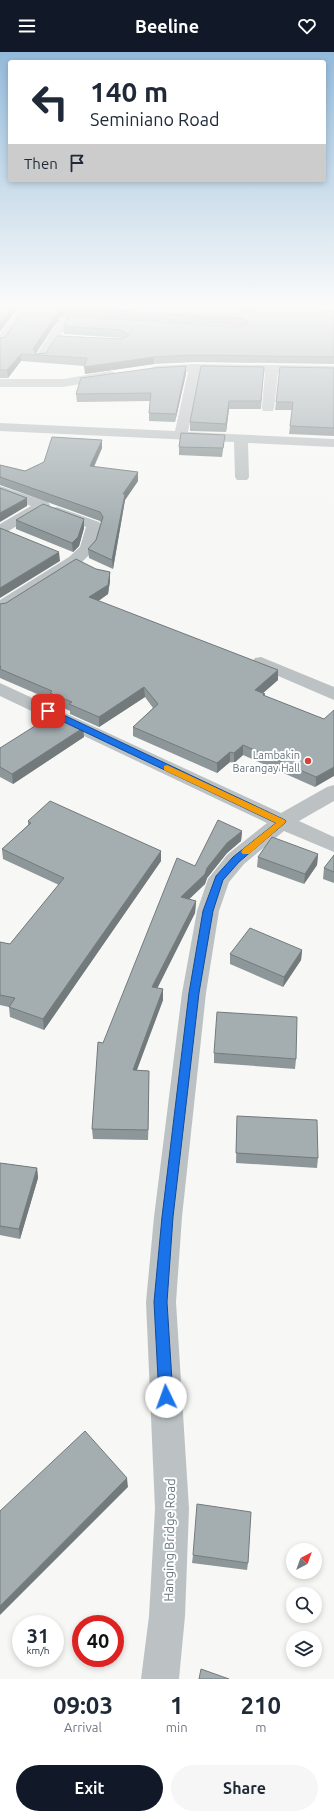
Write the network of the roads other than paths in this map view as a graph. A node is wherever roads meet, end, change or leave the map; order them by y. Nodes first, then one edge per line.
1 (88, 379) edge
2 (193, 379) edge
3 (271, 379) edge
4 (0, 383) edge
5 (268, 408) dead end
6 (0, 427) edge
7 (182, 435) junction
8 (241, 438) junction
9 (334, 442) edge
10 (242, 477) dead end
11 (0, 490) edge
12 (43, 505) junction
13 (0, 529) edge
14 (21, 538) edge
15 (54, 552) edge
16 (81, 563) junction
17 (0, 607) edge
18 (260, 662) edge
19 (0, 688) edge
20 (334, 694) edge
21 (334, 792) edge
22 (282, 822) junction
23 (334, 845) edge
24 (160, 1679) edge

1 - 4 street
2 - 7 street
3 - 5 street
6 - 7 street
7 - 8 street
8 - 9 street
8 - 10 street
11 - 12 street
12 - 13 street
12 - 16 street
13 - 14 street
15 - 16 street
16 - 17 street
18 - 20 street
19 - 22 street
21 - 22 street, Hanging Bridge Road
22 - 23 street
22 - 24 street, Hanging Bridge Road

